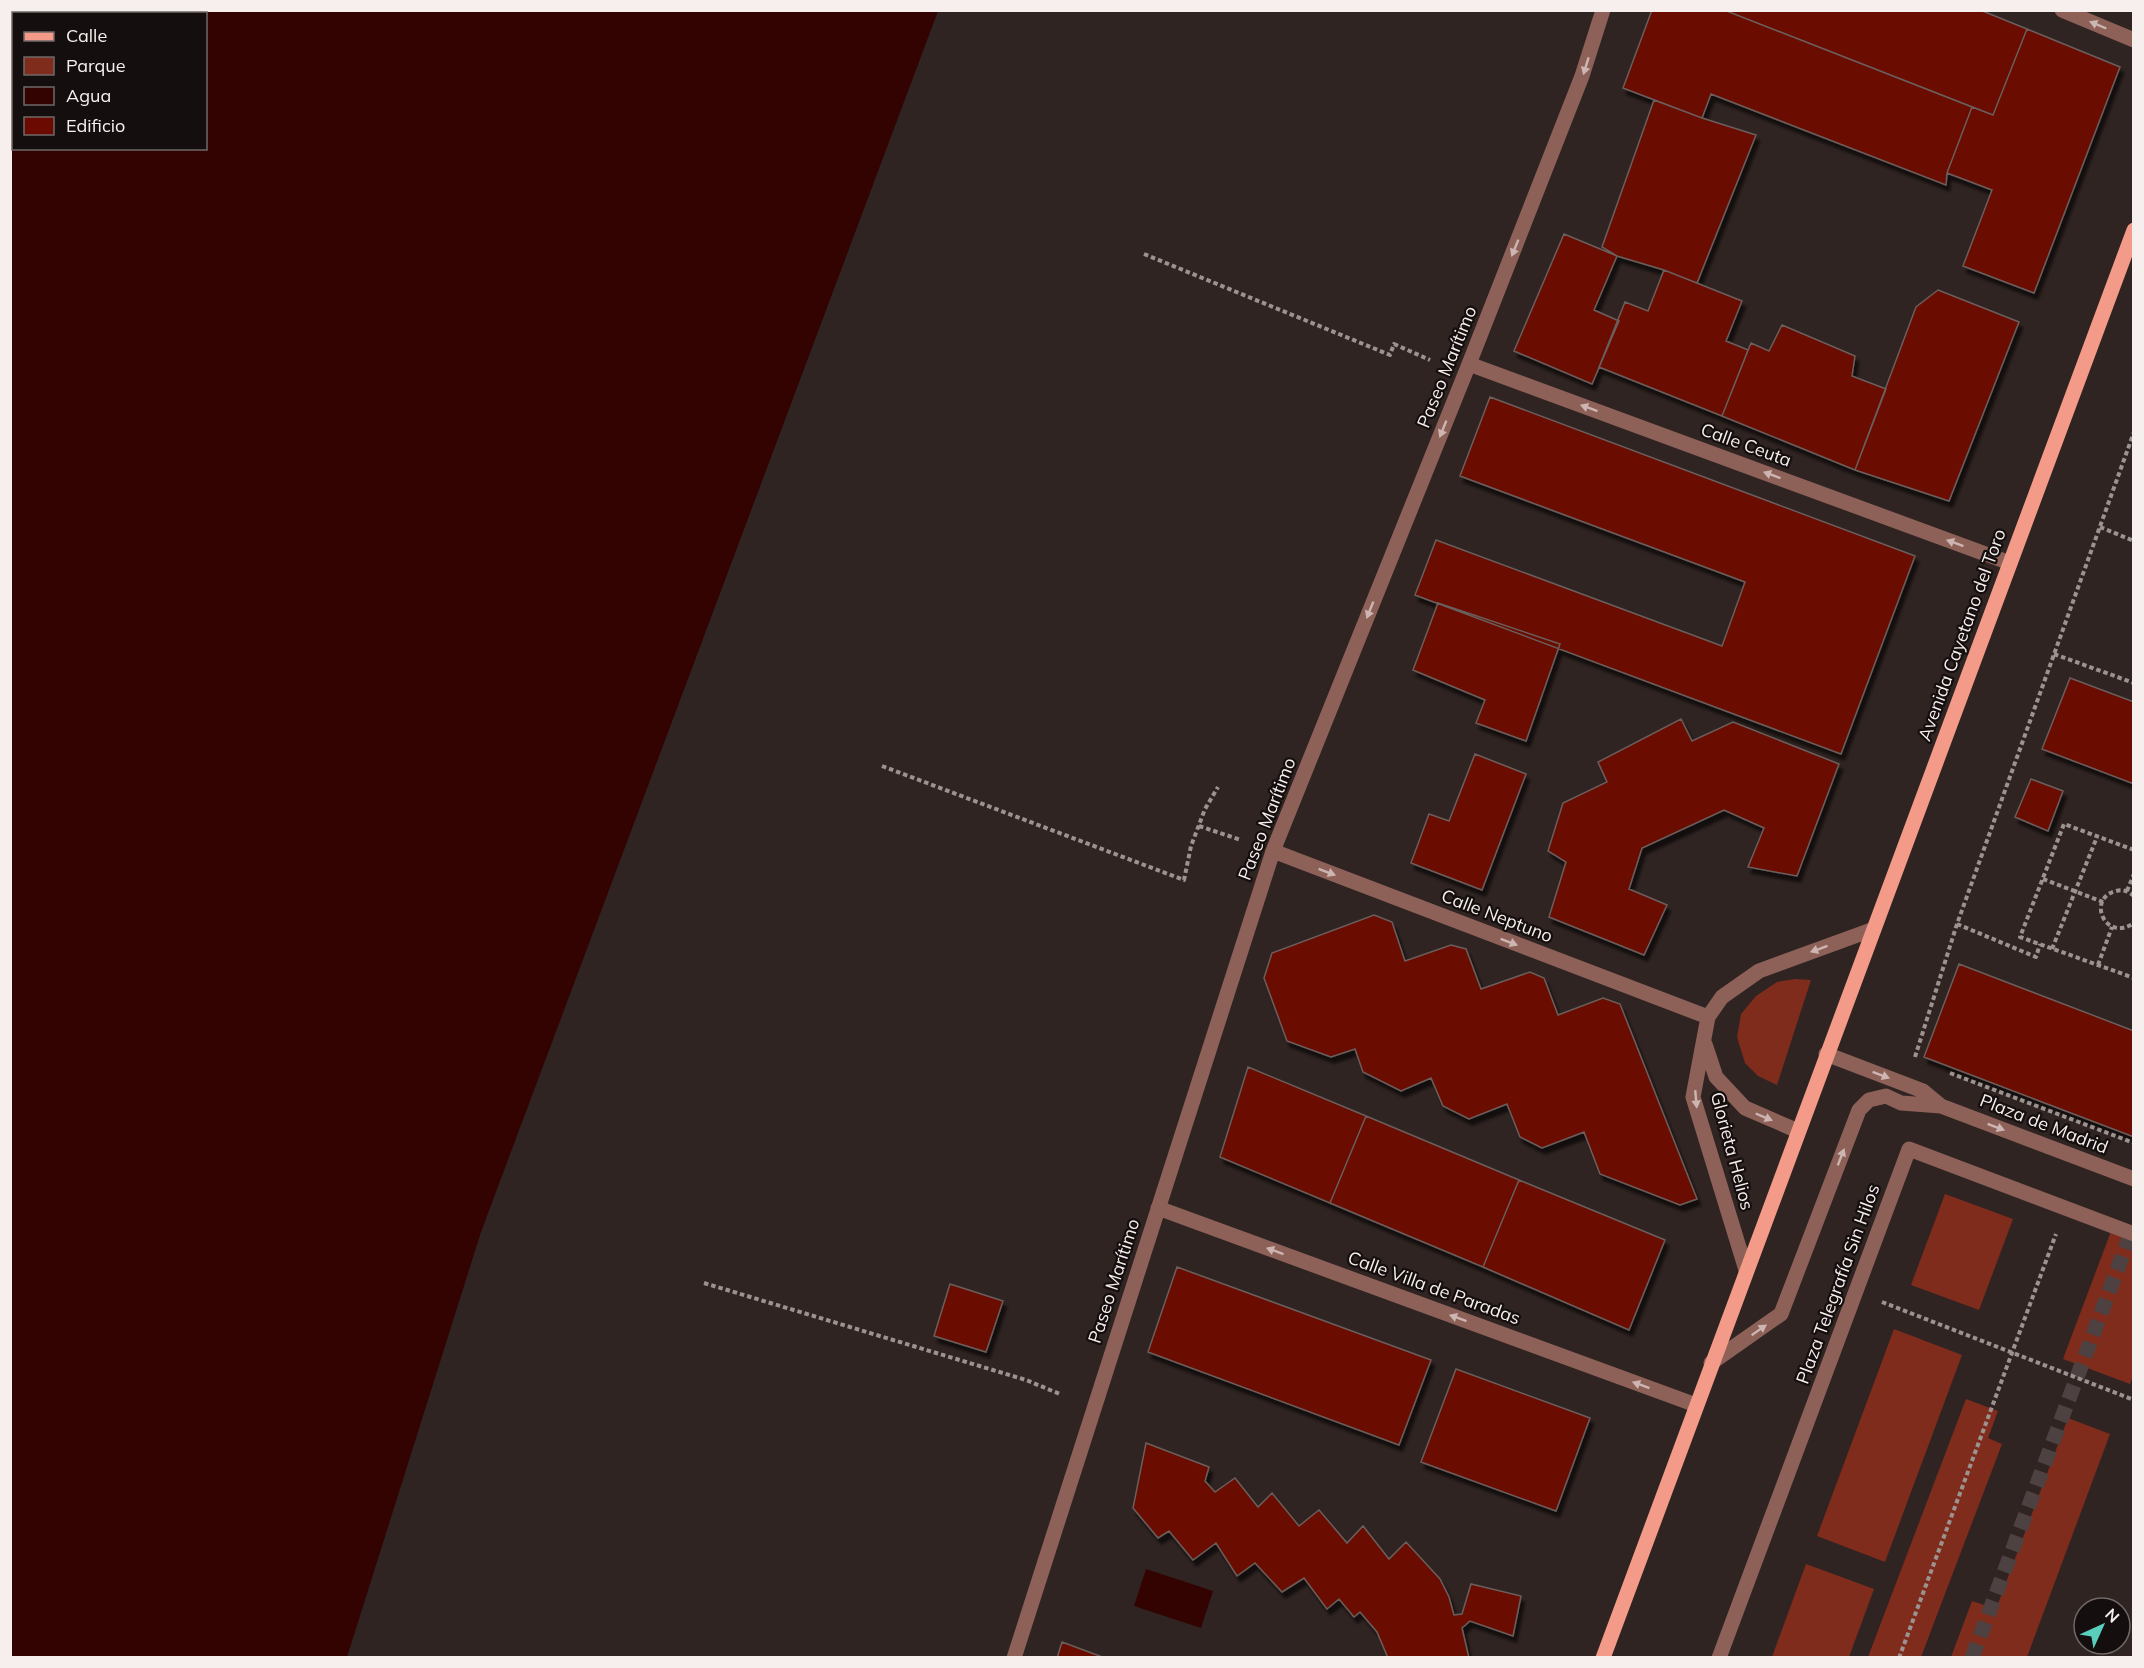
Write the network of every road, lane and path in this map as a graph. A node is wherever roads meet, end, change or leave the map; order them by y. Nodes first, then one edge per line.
1 (1603, 10) edge
2 (2062, 10) edge
3 (2133, 40) edge
4 (2133, 230) edge
5 (1144, 254) dead end
6 (1430, 360) dead end
7 (1469, 364) junction
8 (2133, 432) edge
9 (2100, 527) junction
10 (2133, 541) edge
11 (2010, 563) junction
12 (2054, 654) junction
13 (2133, 683) edge
14 (882, 766) dead end
15 (1218, 787) dead end
16 (1199, 826) junction
17 (2097, 837) junction
18 (1241, 840) dead end
19 (2133, 850) edge
20 (1273, 852) junction
21 (2133, 874) edge
22 (2043, 879) junction
23 (2075, 891) junction
24 (2127, 891) junction
25 (2133, 896) edge
26 (2103, 902) junction
27 (2133, 923) edge
28 (1957, 924) junction
29 (2112, 927) junction
30 (1874, 929) junction
31 (2040, 944) junction
32 (2052, 949) junction
33 (2098, 965) junction
34 (2133, 978) edge
35 (1708, 1017) junction
36 (1704, 1041) junction
37 (1826, 1054) junction
38 (1914, 1060) dead end
39 (1947, 1072) dead end
40 (1941, 1106) junction
41 (1798, 1131) junction
42 (2133, 1143) edge
43 (2133, 1179) edge
44 (1158, 1208) junction
45 (2133, 1231) edge
46 (2057, 1233) dead end
47 (1746, 1270) junction
48 (704, 1283) dead end
49 (1882, 1302) dead end
50 (2012, 1353) junction
51 (1711, 1363) junction
52 (1060, 1394) dead end
53 (2133, 1400) edge
54 (1696, 1405) junction
55 (1014, 1658) edge
56 (1602, 1658) edge
57 (1719, 1658) edge
58 (1899, 1658) edge

1 -> 7 street, Paseo Marítimo
3 -> 2 street
4 - 11 main road, Avenida Cayetano del Toro
5 - 6 path
11 -> 7 street, Calle Ceuta
7 -> 20 street, Paseo Marítimo
8 - 9 path
9 - 10 path
9 - 12 path
11 - 30 main road, Avenida Cayetano del Toro
12 - 13 path
12 - 28 path
14 - 16 path
15 - 16 path
16 - 18 path
17 - 19 path
17 - 22 path
17 - 23 path
20 -> 35 street, Calle Neptuno
20 - 44 street, Paseo Marítimo
21 - 24 path
22 - 23 path
22 - 31 path
23 - 26 path
23 - 32 path
24 - 25 path
24 - 26 path
26 - 29 path
27 - 29 path
28 - 31 path
28 - 38 path
29 - 33 path
30 -> 35 street, Glorieta Helios
30 - 37 main road, Avenida Cayetano del Toro
31 - 32 path
32 - 33 path
33 - 34 path
35 - 36 street, Glorieta Helios
36 -> 41 street, Glorieta Helios
36 -> 47 street, Glorieta Helios
37 -> 40 street, Plaza de Madrid
37 - 41 main road, Avenida Cayetano del Toro
39 - 42 path
40 -> 43 street, Plaza de Madrid
51 -> 40 street, Plaza de Madrid
41 - 47 main road, Avenida Cayetano del Toro
54 -> 44 street, Calle Villa de Paradas
44 - 55 street, Paseo Marítimo
45 - 57 street, Plaza Telegrafía Sin Hilos
46 - 50 path
47 - 51 main road, Avenida Cayetano del Toro
48 - 52 path
49 - 50 path
50 - 53 path
50 - 58 path
51 - 54 main road, Avenida Cayetano del Toro
54 - 56 main road, Avenida Cayetano del Toro

